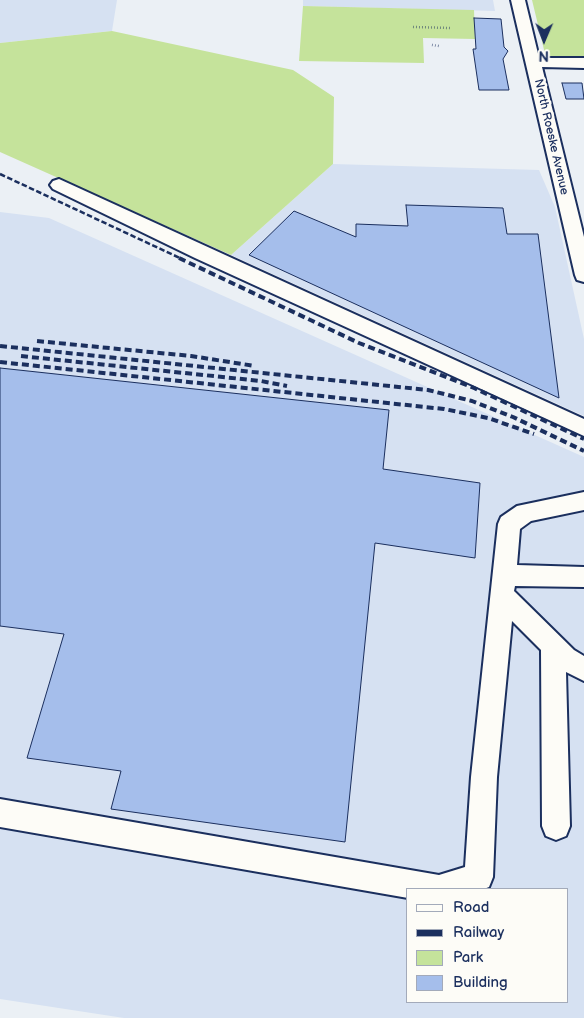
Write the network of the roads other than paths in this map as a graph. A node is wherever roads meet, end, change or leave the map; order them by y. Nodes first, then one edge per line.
1 (518, 0) edge
2 (533, 62) junction
3 (584, 63) edge
4 (59, 185) dead end
5 (584, 275) edge
6 (584, 428) edge
7 (584, 502) edge
8 (584, 577) edge
9 (503, 585) junction
10 (554, 647) junction
11 (584, 669) edge
12 (0, 813) edge
13 (556, 826) dead end
14 (433, 888) edge
15 (442, 888) edge

1 - 2 street, North Roeske Avenue
2 - 3 street
2 - 5 street, North Roeske Avenue
4 - 6 street
7 - 9 street
8 - 9 street
9 - 10 street
9 - 15 street
10 - 11 street
10 - 13 street
12 - 14 street

